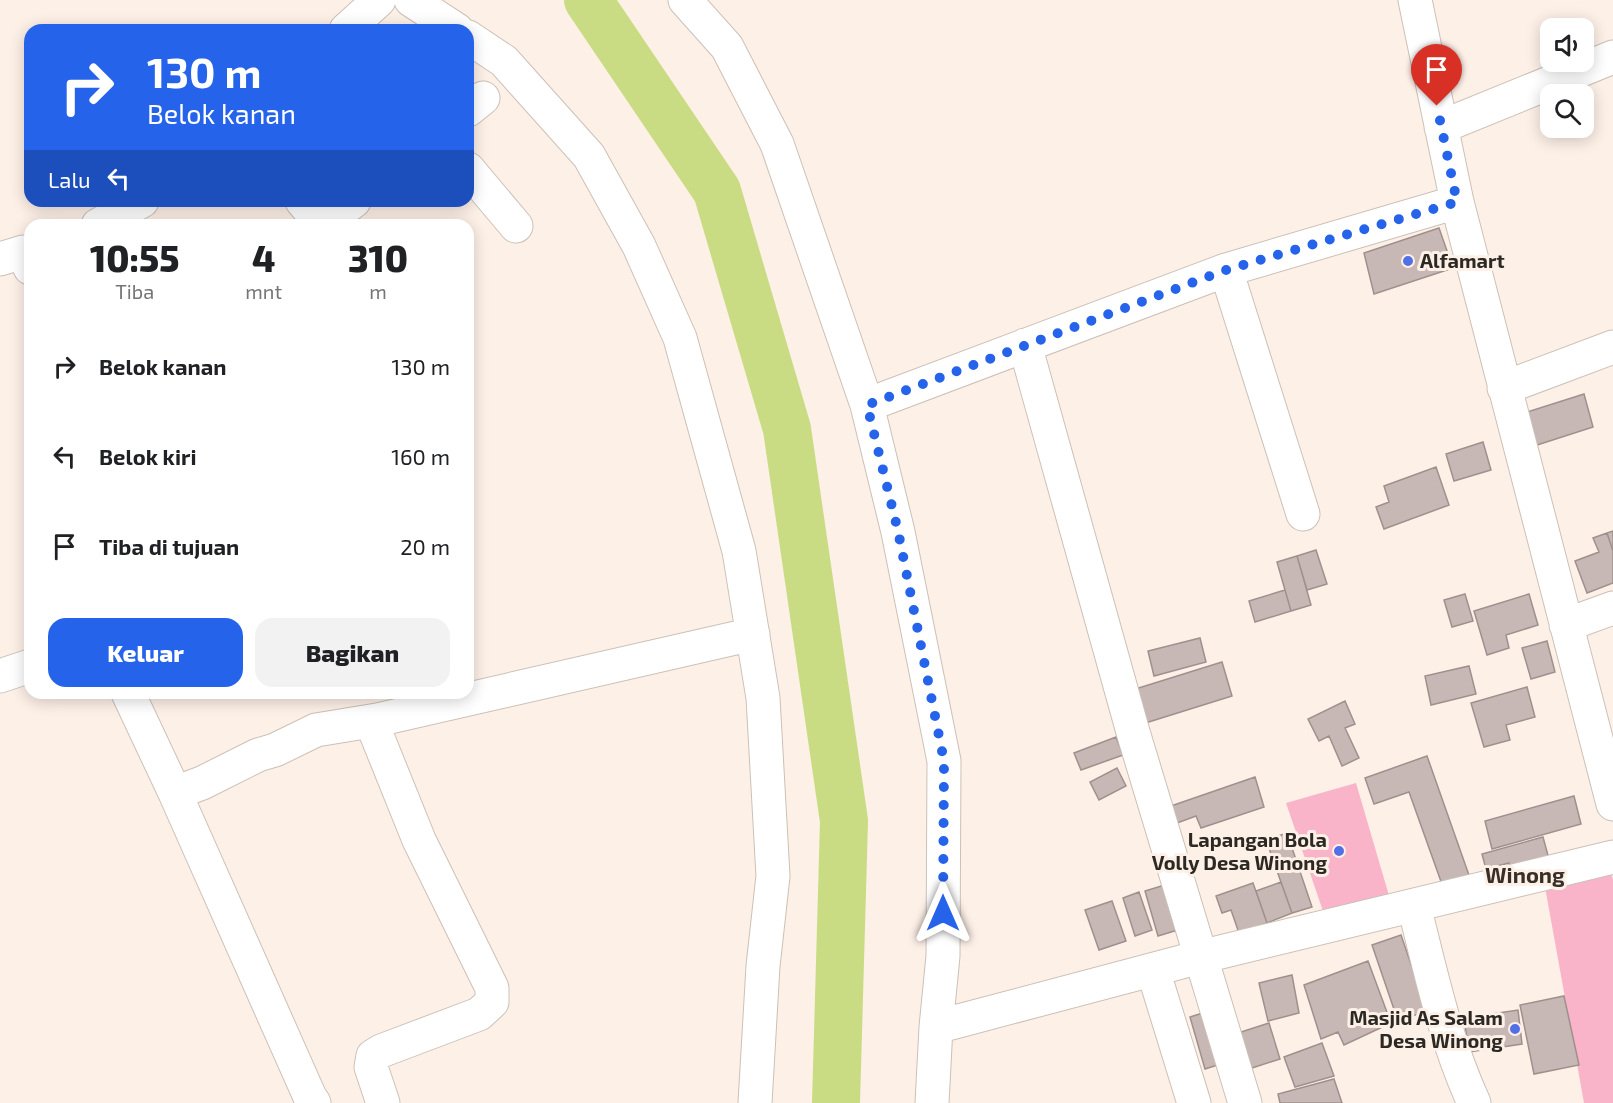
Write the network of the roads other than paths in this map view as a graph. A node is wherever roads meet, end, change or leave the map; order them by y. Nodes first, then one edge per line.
1 (379, 0) edge
2 (411, 0) edge
3 (685, 0) edge
4 (1415, 0) edge
5 (353, 24) edge
6 (448, 24) edge
7 (474, 41) edge
8 (1613, 57) edge
9 (1441, 127) junction
10 (474, 176) edge
11 (1457, 202) junction
12 (131, 207) edge
13 (307, 207) edge
14 (346, 207) edge
15 (109, 219) edge
16 (318, 219) edge
17 (331, 219) edge
18 (516, 226) dead end
19 (1226, 270) junction
20 (1025, 345) junction
21 (1613, 347) edge
22 (1504, 388) junction
23 (867, 405) junction
24 (1303, 514) dead end
25 (1613, 609) edge
26 (1566, 625) junction
27 (753, 634) junction
28 (24, 668) edge
29 (0, 676) edge
30 (474, 698) edge
31 (131, 699) edge
32 (468, 699) edge
33 (371, 721) junction
34 (175, 793) junction
35 (1613, 804) edge
36 (1613, 857) edge
37 (1414, 906) junction
38 (1200, 957) junction
39 (1153, 969) junction
40 (936, 1027) junction
41 (314, 1103) edge
42 (383, 1103) edge
43 (755, 1103) edge
44 (932, 1103) edge
45 (1194, 1103) edge
46 (1245, 1103) edge
47 (1474, 1103) edge

1 - 5 street
2 - 6 street
3 - 23 street
4 - 9 street
7 - 27 street
8 - 9 street
9 - 11 street
10 - 18 street
11 - 19 street
11 - 22 street
12 - 15 street
13 - 16 street
14 - 17 street
19 - 20 street
19 - 24 street
20 - 23 street
20 - 38 street
21 - 22 street
22 - 26 street
23 - 40 street
25 - 26 street
26 - 35 street
27 - 30 street
27 - 43 street
28 - 29 street
31 - 34 street
32 - 33 street
33 - 34 street
33 - 42 street
34 - 41 street
36 - 37 street
37 - 38 street
37 - 47 street
38 - 39 street
38 - 46 street
39 - 40 street
39 - 45 street
40 - 44 street

